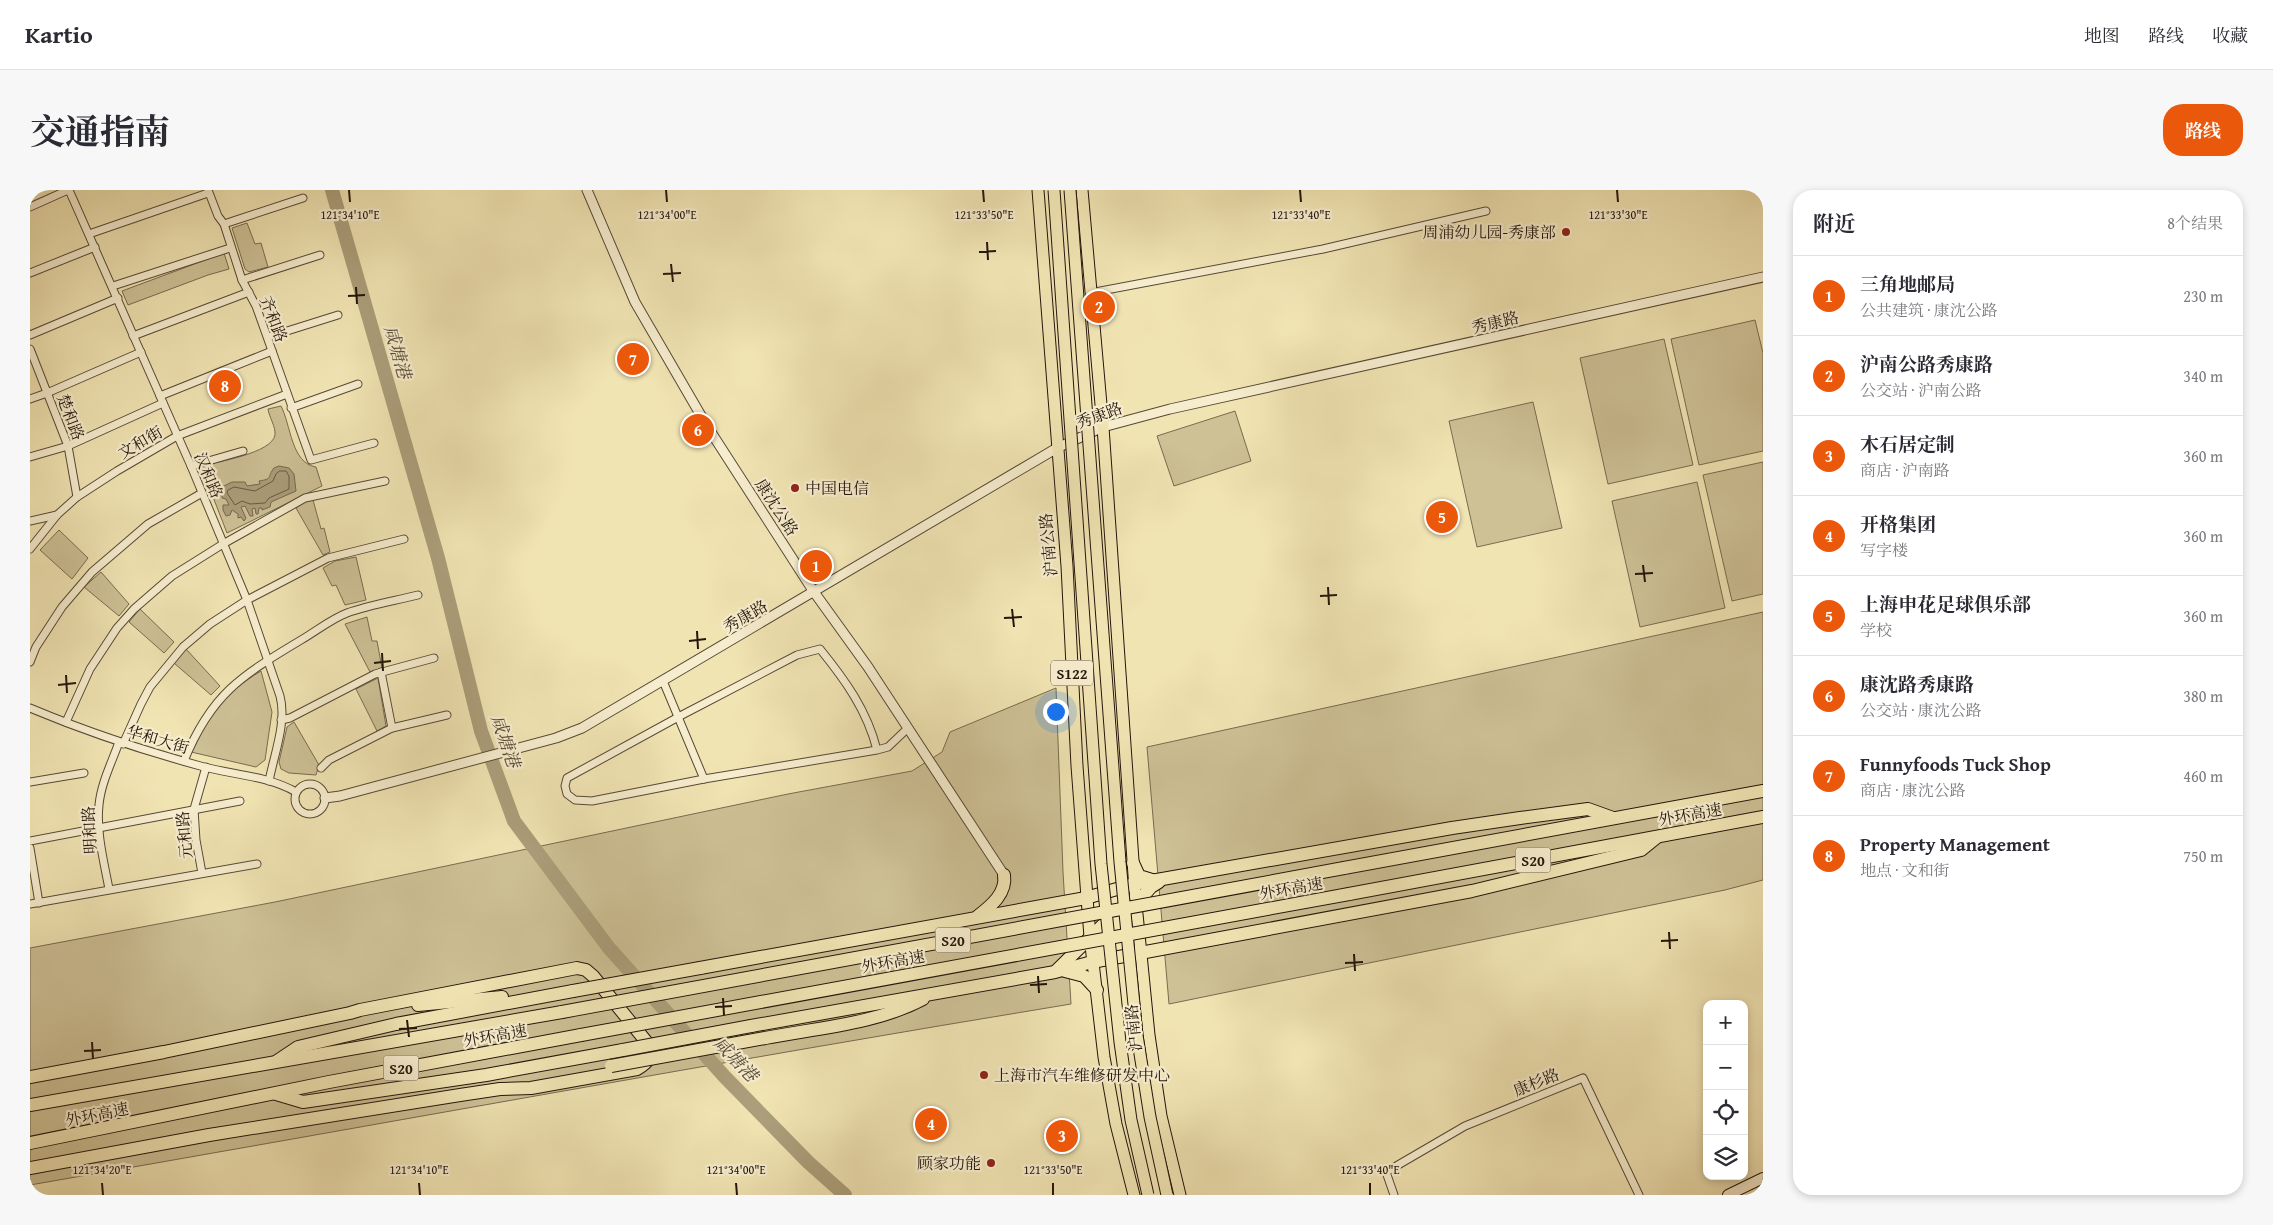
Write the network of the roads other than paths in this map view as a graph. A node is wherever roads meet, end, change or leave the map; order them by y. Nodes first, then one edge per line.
1 (69, 190) edge
2 (587, 190) edge
3 (1038, 190) edge
4 (1054, 190) edge
5 (1070, 190) edge
6 (1082, 190) edge
7 (208, 191) edge
8 (303, 198) dead end
9 (30, 207) edge
10 (1486, 211) dead end
11 (224, 224) junction
12 (89, 234) junction
13 (95, 247) junction
14 (230, 248) junction
15 (320, 255) dead end
16 (30, 273) edge
17 (1763, 278) edge
18 (242, 280) junction
19 (113, 286) junction
20 (248, 292) junction
21 (1090, 294) junction
22 (118, 298) junction
23 (338, 315) dead end
24 (30, 335) edge
25 (134, 336) junction
26 (268, 338) junction
27 (30, 349) edge
28 (272, 351) junction
29 (141, 352) junction
30 (358, 384) dead end
31 (47, 393) junction
32 (287, 394) junction
33 (30, 399) edge
34 (162, 399) junction
35 (291, 408) junction
36 (1103, 427) junction
37 (177, 436) junction
38 (374, 443) dead end
39 (68, 446) junction
40 (1056, 448) junction
41 (243, 451) dead end
42 (30, 457) edge
43 (191, 466) junction
44 (385, 481) dead end
45 (202, 493) junction
46 (77, 496) junction
47 (57, 515) junction
48 (30, 521) edge
49 (404, 539) dead end
50 (223, 544) junction
51 (30, 549) edge
52 (814, 592) junction
53 (418, 595) dead end
54 (247, 600) junction
55 (434, 658) dead end
56 (267, 660) junction
57 (30, 662) edge
58 (382, 672) junction
59 (663, 681) junction
60 (30, 708) edge
61 (446, 715) dead end
62 (679, 717) junction
63 (281, 720) junction
64 (66, 722) junction
65 (392, 728) junction
66 (908, 728) junction
67 (121, 743) junction
68 (877, 750) junction
69 (184, 761) junction
70 (206, 767) junction
71 (321, 768) dead end
72 (84, 774) dead end
73 (704, 778) junction
74 (269, 781) junction
75 (30, 782) edge
76 (1763, 791) edge
77 (296, 792) junction
78 (325, 798) junction
79 (240, 801) dead end
80 (194, 809) junction
81 (1763, 817) edge
82 (1614, 818) junction
83 (100, 827) junction
84 (1657, 837) junction
85 (30, 841) edge
86 (30, 848) edge
87 (1133, 863) junction
88 (258, 864) dead end
89 (202, 873) junction
90 (1004, 875) joint
91 (1162, 880) junction
92 (1134, 884) junction
93 (109, 889) junction
94 (1086, 898) junction
95 (39, 902) junction
96 (30, 904) edge
97 (1136, 904) junction
98 (976, 918) junction
99 (1090, 938) junction
100 (1141, 953) junction
101 (1092, 962) junction
102 (1055, 972) junction
103 (1097, 990) junction
104 (934, 994) junction
105 (527, 1000) junction
106 (350, 1014) junction
107 (273, 1064) junction
108 (30, 1077) edge
109 (460, 1079) junction
110 (524, 1082) junction
111 (500, 1089) junction
112 (273, 1094) junction
113 (30, 1105) edge
114 (30, 1143) edge
115 (30, 1168) edge
116 (1763, 1178) edge
117 (1134, 1195) edge
118 (1148, 1195) edge
119 (1167, 1195) edge
120 (1180, 1195) edge
121 (1394, 1195) edge
122 (1639, 1195) edge
123 (1728, 1195) edge

1 - 9 street
1 - 12 street, 汉和路
2 - 52 street, 康沈公路
3 - 40 main road, 沪南公路 / S122
4 - 118 main road, bridge
5 - 119 main road, bridge
6 - 21 main road
7 - 11 street, 齐和路
7 - 12 street
8 - 11 street
10 - 21 street
11 - 14 street, 齐和路
12 - 13 street, 汉和路
13 - 16 street
13 - 19 street, 汉和路
14 - 18 street, 齐和路
14 - 19 street
15 - 18 street
17 - 36 street, 秀康路
18 - 20 street, 齐和路
19 - 22 street, 汉和路
20 - 25 street
20 - 26 street, 齐和路
21 - 36 main road
22 - 24 street
22 - 25 street, 汉和路
23 - 26 street
25 - 29 street, 汉和路
26 - 28 street, 齐和路
27 - 31 street, 楚和路
28 - 32 street, 齐和路
28 - 34 street
29 - 31 street
29 - 34 street, 汉和路
30 - 35 street
31 - 33 street
31 - 39 street, 楚和路
32 - 35 street, 齐和路
32 - 37 street, 文和街
34 - 37 street, 汉和路
34 - 39 street
35 - 38 street, 齐和路
36 - 40 street, 秀康路
36 - 87 main road
37 - 43 street, 汉和路
37 - 46 street, 文和街
39 - 42 street
39 - 46 street, 楚和路
40 - 52 street, 秀康路
40 - 94 main road, 沪南公路 / S122
41 - 43 street
43 - 45 street, 汉和路
44 - 50 street
45 - 50 street, 汉和路
45 - 57 street
46 - 47 street, 文和街
47 - 48 street
47 - 51 street, 文和街
49 - 54 street, 明和路
50 - 54 street, 汉和路
50 - 64 street
52 - 59 street, 秀康路
52 - 66 street, 康沈公路
53 - 56 street
54 - 56 street, 汉和路
54 - 67 street, 明和路
55 - 58 street
56 - 63 street, 汉和路
56 - 69 street
58 - 63 street
58 - 65 street
59 - 62 street
59 - 78 street, 秀康路
60 - 64 street, 华和大街
61 - 65 street
62 - 68 street
62 - 73 street
62 - 73 street
63 - 74 street, 汉和路
64 - 67 street, 华和大街
65 - 71 street
66 - 68 street
66 - 90 street, 康沈公路
67 - 69 street, 华和大街
67 - 83 street, 明和路
68 - 73 street
69 - 70 street, 华和大街
70 - 74 street, 华和大街
70 - 80 street, 元和路
72 - 75 street
74 - 77 street, 华和大街
76 - 82 highway, 外环高速 / S20
77 - 78 street
77 - 78 street
79 - 80 street
80 - 83 street
80 - 89 street, 元和路
81 - 84 highway, 外环高速 / S20
82 - 91 highway
82 - 107 highway, 外环高速 / S20, bridge
83 - 85 street
83 - 93 street, 明和路
84 - 100 highway
84 - 112 highway, 外环高速 / S20, bridge
86 - 95 street
87 - 91 highway
87 - 92 main road
88 - 89 street
89 - 93 street
90 - 98 highway
91 - 92 highway
91 - 97 highway
92 - 94 highway
92 - 97 main road, 沪南路
92 - 99 highway
93 - 95 street
94 - 98 highway
94 - 99 main road, 沪南路
95 - 96 street
97 - 100 main road, 沪南路
97 - 101 highway
98 - 105 highway, bridge
99 - 101 main road, 沪南路
99 - 102 highway
100 - 101 highway
100 - 120 main road, 沪南路
101 - 102 highway
101 - 103 main road, 沪南路
102 - 103 highway
102 - 104 highway
103 - 117 main road, 沪南路
104 - 109 highway, bridge
104 - 110 highway, bridge
105 - 106 highway
105 - 107 highway
106 - 108 highway
106 - 111 highway
107 - 113 highway, 外环高速 / S20
109 - 110 highway
109 - 112 highway
110 - 111 highway
111 - 115 highway
112 - 114 highway, 外环高速 / S20
116 - 123 main road
121 - 122 street, 康杉路

